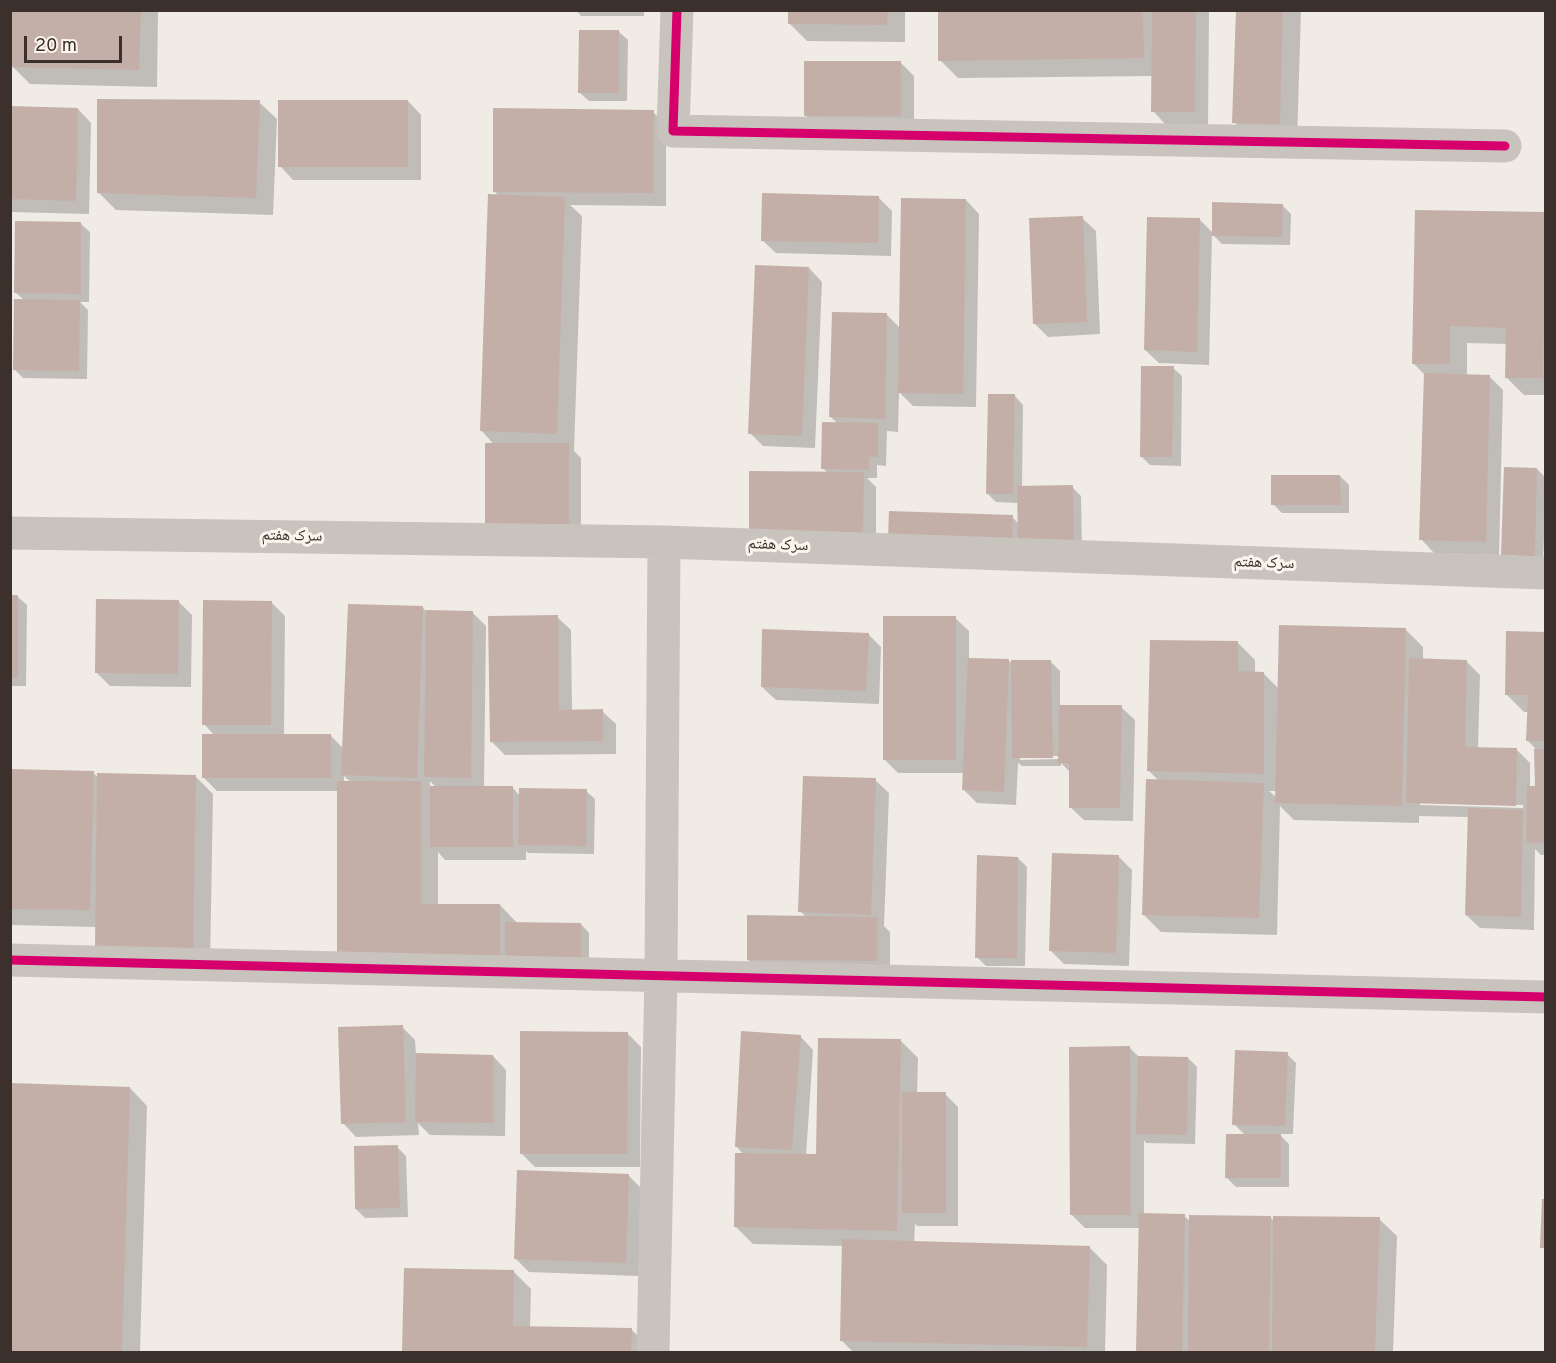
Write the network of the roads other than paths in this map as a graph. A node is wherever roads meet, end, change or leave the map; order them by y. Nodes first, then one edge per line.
1 (676, 10) edge
2 (1505, 146) dead end
3 (10, 532) edge
4 (664, 542) junction
5 (1545, 573) edge
6 (10, 960) edge
7 (661, 975) junction
8 (1545, 997) edge
9 (653, 1353) edge

1 - 2 street
3 - 4 street, سرک هفتم
4 - 5 street, سرک هفتم
4 - 7 street
6 - 7 street
7 - 8 street
7 - 9 street

